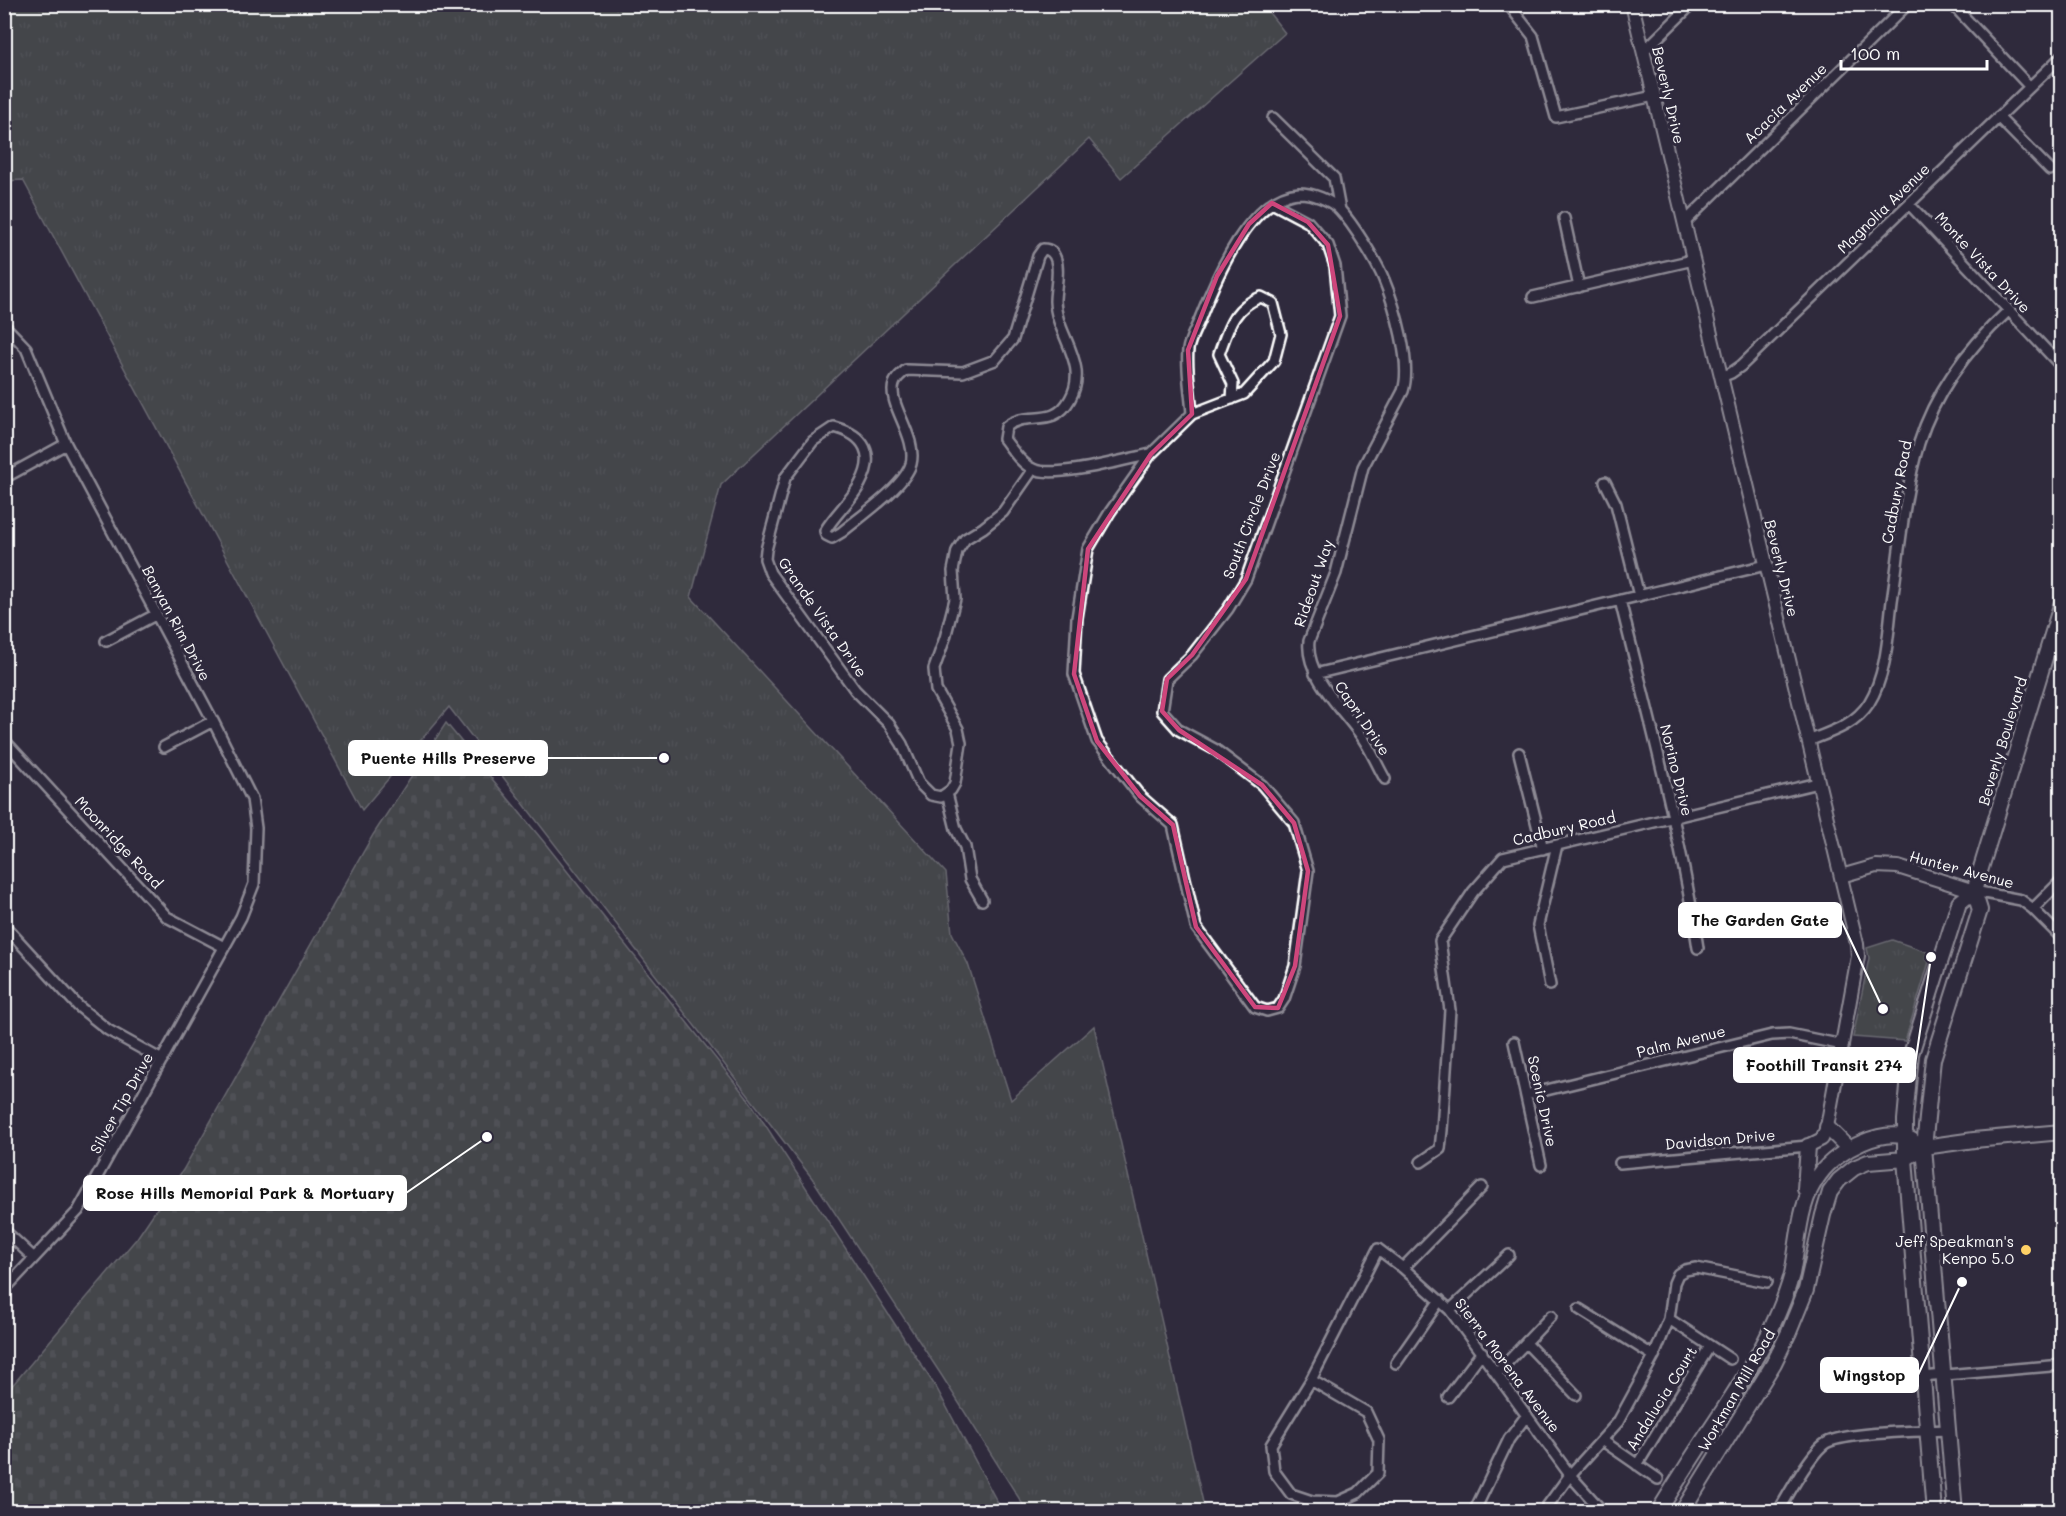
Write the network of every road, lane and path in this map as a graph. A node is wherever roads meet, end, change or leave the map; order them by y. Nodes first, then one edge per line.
1 (1508, 4) edge
2 (1632, 4) edge
3 (1692, 4) edge
4 (1908, 4) edge
5 (1952, 4) edge
6 (1643, 52) junction
7 (2061, 56) edge
8 (2030, 87) junction
9 (1654, 96) junction
10 (1998, 117) junction
11 (1273, 118) dead end
12 (2050, 170) dead end
13 (1272, 203) junction
14 (1909, 204) junction
15 (1340, 210) junction
16 (1564, 218) dead end
17 (1684, 223) junction
18 (1693, 260) junction
19 (1579, 286) junction
20 (1533, 297) dead end
21 (2008, 311) junction
22 (4, 325) edge
23 (2061, 367) edge
24 (1721, 377) junction
25 (1232, 399) junction
26 (1192, 414) junction
27 (66, 444) junction
28 (1152, 454) junction
29 (1033, 469) junction
30 (4, 478) edge
31 (1605, 482) dead end
32 (1766, 565) junction
33 (1639, 596) junction
34 (1620, 600) junction
35 (2061, 602) edge
36 (155, 615) junction
37 (106, 641) dead end
38 (1315, 674) junction
39 (213, 721) junction
40 (4, 740) edge
41 (1808, 741) junction
42 (164, 747) dead end
43 (1519, 753) dead end
44 (1385, 779) dead end
45 (1818, 783) junction
46 (947, 793) junction
47 (1673, 818) junction
48 (1557, 845) junction
49 (1543, 849) junction
50 (1841, 876) junction
51 (2061, 880) edge
52 (1974, 891) junction
53 (982, 900) dead end
54 (2033, 909) junction
55 (4, 925) edge
56 (2061, 938) edge
57 (224, 947) junction
58 (1698, 948) dead end
59 (1550, 985) dead end
60 (1514, 1042) dead end
61 (1843, 1045) junction
62 (162, 1060) junction
63 (1526, 1095) junction
64 (2061, 1132) edge
65 (1825, 1133) junction
66 (1904, 1136) junction
67 (1808, 1146) junction
68 (1924, 1147) junction
69 (1848, 1148) junction
70 (1905, 1159) junction
71 (1421, 1162) dead end
72 (1620, 1163) dead end
73 (1541, 1165) dead end
74 (1482, 1187) dead end
75 (1808, 1194) junction
76 (4, 1230) edge
77 (1509, 1255) dead end
78 (34, 1258) junction
79 (1403, 1268) junction
80 (1792, 1275) junction
81 (1809, 1280) junction
82 (1767, 1282) dead end
83 (4, 1290) edge
84 (1440, 1300) junction
85 (1450, 1310) junction
86 (1579, 1310) dead end
87 (1551, 1316) dead end
88 (1669, 1319) junction
89 (1526, 1343) junction
90 (1710, 1346) junction
91 (1482, 1352) junction
92 (1654, 1356) junction
93 (1730, 1359) dead end
94 (1396, 1363) dead end
95 (2061, 1365) edge
96 (1497, 1373) junction
97 (1943, 1375) junction
98 (1922, 1377) junction
99 (1311, 1380) junction
100 (1576, 1395) dead end
101 (1448, 1397) dead end
102 (1527, 1415) junction
103 (1927, 1430) junction
104 (1947, 1430) junction
105 (1603, 1441) junction
106 (1637, 1465) junction
107 (1570, 1475) junction
108 (1658, 1479) dead end
109 (1685, 1506) edge
110 (1473, 1512) edge
111 (1543, 1512) edge
112 (1602, 1512) edge
113 (1658, 1512) edge
114 (1778, 1512) edge
115 (1934, 1512) edge
116 (1955, 1512) edge

1 - 9 street
2 - 6 street, Beverly Drive
3 - 6 street
4 - 17 street, Acacia Avenue
5 - 8 street
6 - 9 street, Beverly Drive
7 - 8 street, Magnolia Avenue
8 - 10 street, Magnolia Avenue
9 - 17 street, Beverly Drive
10 - 12 street
10 - 14 street, Magnolia Avenue
11 - 15 street
13 - 15 street
13 - 26 street
13 - 28 street, South Circle Drive
14 - 21 street, Monte Vista Drive
14 - 24 street, Magnolia Avenue
15 - 38 street, Rideout Way
16 - 19 street
17 - 18 street, Beverly Drive
18 - 19 street
18 - 24 street, Beverly Drive
19 - 20 street
21 - 23 street, Monte Vista Drive
21 - 41 street, Cadbury Road
22 - 27 street, Banyan Rim Drive
24 - 32 street, Beverly Drive
25 - 25 street
25 - 26 street
26 - 28 street
27 - 30 street
27 - 36 street, Banyan Rim Drive
28 - 29 street
29 - 46 street
29 - 46 street, Grande Vista Drive
31 - 33 street
32 - 33 street
32 - 41 street, Beverly Drive
33 - 34 street
34 - 38 street
34 - 47 street, Norino Drive
35 - 52 main road, Beverly Boulevard
36 - 37 street
36 - 39 street, Banyan Rim Drive
38 - 44 street, Capri Drive
39 - 42 street
39 - 57 street, Banyan Rim Drive
40 - 57 street, Moonridge Road
41 - 45 street, Beverly Drive
43 - 49 street
45 - 47 street, Cadbury Road
45 - 50 street, Beverly Drive
46 - 53 street
47 - 48 street, Cadbury Road
47 - 58 street, Norino Drive
48 - 49 street, Cadbury Road
48 - 59 street
49 - 71 street, Cadbury Road
50 - 52 street, Hunter Avenue
50 - 61 street, Beverly Drive
51 - 54 street
52 - 54 street, Hunter Avenue
52 - 66 main road, Beverly Boulevard
52 - 68 main road, Beverly Boulevard
54 - 56 street, Hunter Avenue
55 - 62 street
57 - 62 street, Silver Tip Drive
60 - 63 street, Scenic Drive
61 - 63 street, Palm Avenue
61 - 65 street, Beverly Drive
62 - 78 street, Silver Tip Drive
63 - 73 street, Scenic Drive
64 - 68 main road
65 - 67 street, Davidson Drive
65 - 69 main road
66 - 68 main road
66 - 69 main road, Workman Mill Road
66 - 70 main road, Beverly Boulevard
67 - 72 street, Davidson Drive
67 - 75 main road
68 - 70 main road, Workman Mill Road
68 - 97 main road, Beverly Boulevard
69 - 75 main road, Workman Mill Road
70 - 81 main road, Workman Mill Road
70 - 98 main road, Beverly Boulevard
74 - 79 street
75 - 80 main road, Workman Mill Road
76 - 78 street
77 - 85 street
78 - 83 street, Silver Tip Drive
79 - 84 street, Sierra Morena Avenue
79 - 99 street, Sierra Morena Avenue
80 - 81 main road
80 - 113 main road, Workman Mill Road
81 - 109 main road, Workman Mill Road
82 - 88 street
84 - 85 street, Sierra Morena Avenue
84 - 94 street
85 - 91 street, Sierra Morena Avenue
86 - 92 street
87 - 89 street
88 - 90 street
88 - 92 street
89 - 96 street
89 - 100 street
90 - 93 street
90 - 106 street, Andalucia Court
91 - 96 street, Sierra Morena Avenue
91 - 101 street
92 - 105 street
95 - 97 street
96 - 102 street, Sierra Morena Avenue
97 - 98 street
97 - 104 main road, Beverly Boulevard
98 - 103 main road, Beverly Boulevard
99 - 99 street
102 - 107 street, Sierra Morena Avenue
102 - 110 street
103 - 104 street
103 - 114 street
103 - 115 main road, Beverly Boulevard
104 - 116 main road, Beverly Boulevard
105 - 106 street
105 - 107 street
106 - 108 street
107 - 111 street
107 - 112 street, Sierra Morena Avenue

